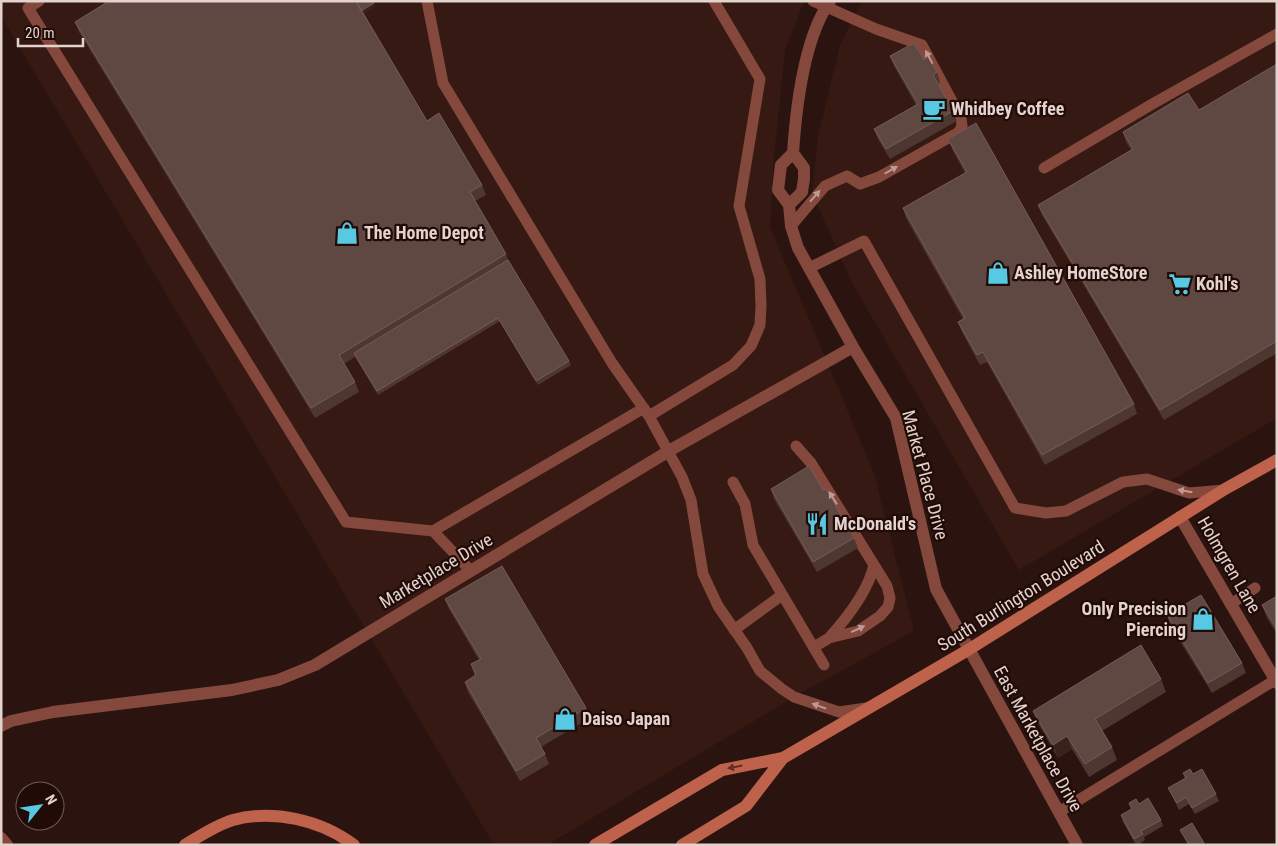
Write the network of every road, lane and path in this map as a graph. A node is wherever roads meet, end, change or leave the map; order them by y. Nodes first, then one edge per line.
1 (39, 1) edge
2 (427, 1) edge
3 (714, 1) edge
4 (813, 1) edge
5 (828, 4) edge
6 (1277, 34) edge
7 (794, 153) junction
8 (1044, 168) dead end
9 (789, 205) junction
10 (791, 226) junction
11 (808, 268) junction
12 (853, 347) junction
13 (647, 412) junction
14 (796, 446) dead end
15 (669, 452) junction
16 (1277, 460) edge
17 (733, 482) dead end
18 (1226, 489) junction
19 (1180, 517) junction
20 (433, 531) junction
21 (874, 565) junction
22 (471, 571) junction
23 (1255, 588) dead end
24 (782, 595) junction
25 (1231, 604) junction
26 (734, 630) junction
27 (829, 638) junction
28 (814, 647) junction
29 (968, 650) junction
30 (824, 664) dead end
31 (1276, 681) edge
32 (866, 708) junction
33 (1, 726) edge
34 (783, 758) junction
35 (1059, 812) junction
36 (1, 838) edge
37 (685, 844) edge
38 (7, 845) edge
39 (185, 845) edge
40 (354, 845) edge
41 (595, 845) edge
42 (1077, 845) edge

1 - 20 lane
2 - 13 lane
3 - 13 lane
4 - 5 lane
5 - 7 street
10 -> 5 lane
6 - 8 lane
7 - 9 street
7 - 9 street, Market Place Drive
9 - 10 street, Market Place Drive
10 - 11 street, Market Place Drive
11 - 12 street, Market Place Drive
18 -> 11 lane
12 - 15 street, Marketplace Drive
12 - 29 street, Market Place Drive
13 - 15 lane
13 - 20 lane
21 -> 14 lane
15 - 22 street, Marketplace Drive
15 - 26 lane
16 - 18 main road, South Burlington Boulevard
17 - 24 lane
18 - 19 main road, South Burlington Boulevard
19 - 25 street, Holmgren Lane
19 - 29 main road, South Burlington Boulevard
20 - 22 lane
21 - 27 lane
27 -> 21 lane
22 - 33 street, Marketplace Drive
23 - 25 lane
24 - 26 lane
24 - 28 lane
25 - 31 street, Holmgren Lane
32 -> 26 lane
27 - 28 lane
28 - 30 lane
29 - 32 main road, South Burlington Boulevard
29 - 35 street, East Marketplace Drive
31 - 35 lane
32 - 34 main road, South Burlington Boulevard
34 - 37 main road, South Burlington Boulevard
34 -> 41 main road, South Burlington Boulevard
35 - 42 street, East Marketplace Drive
36 - 38 street
39 - 40 main road

